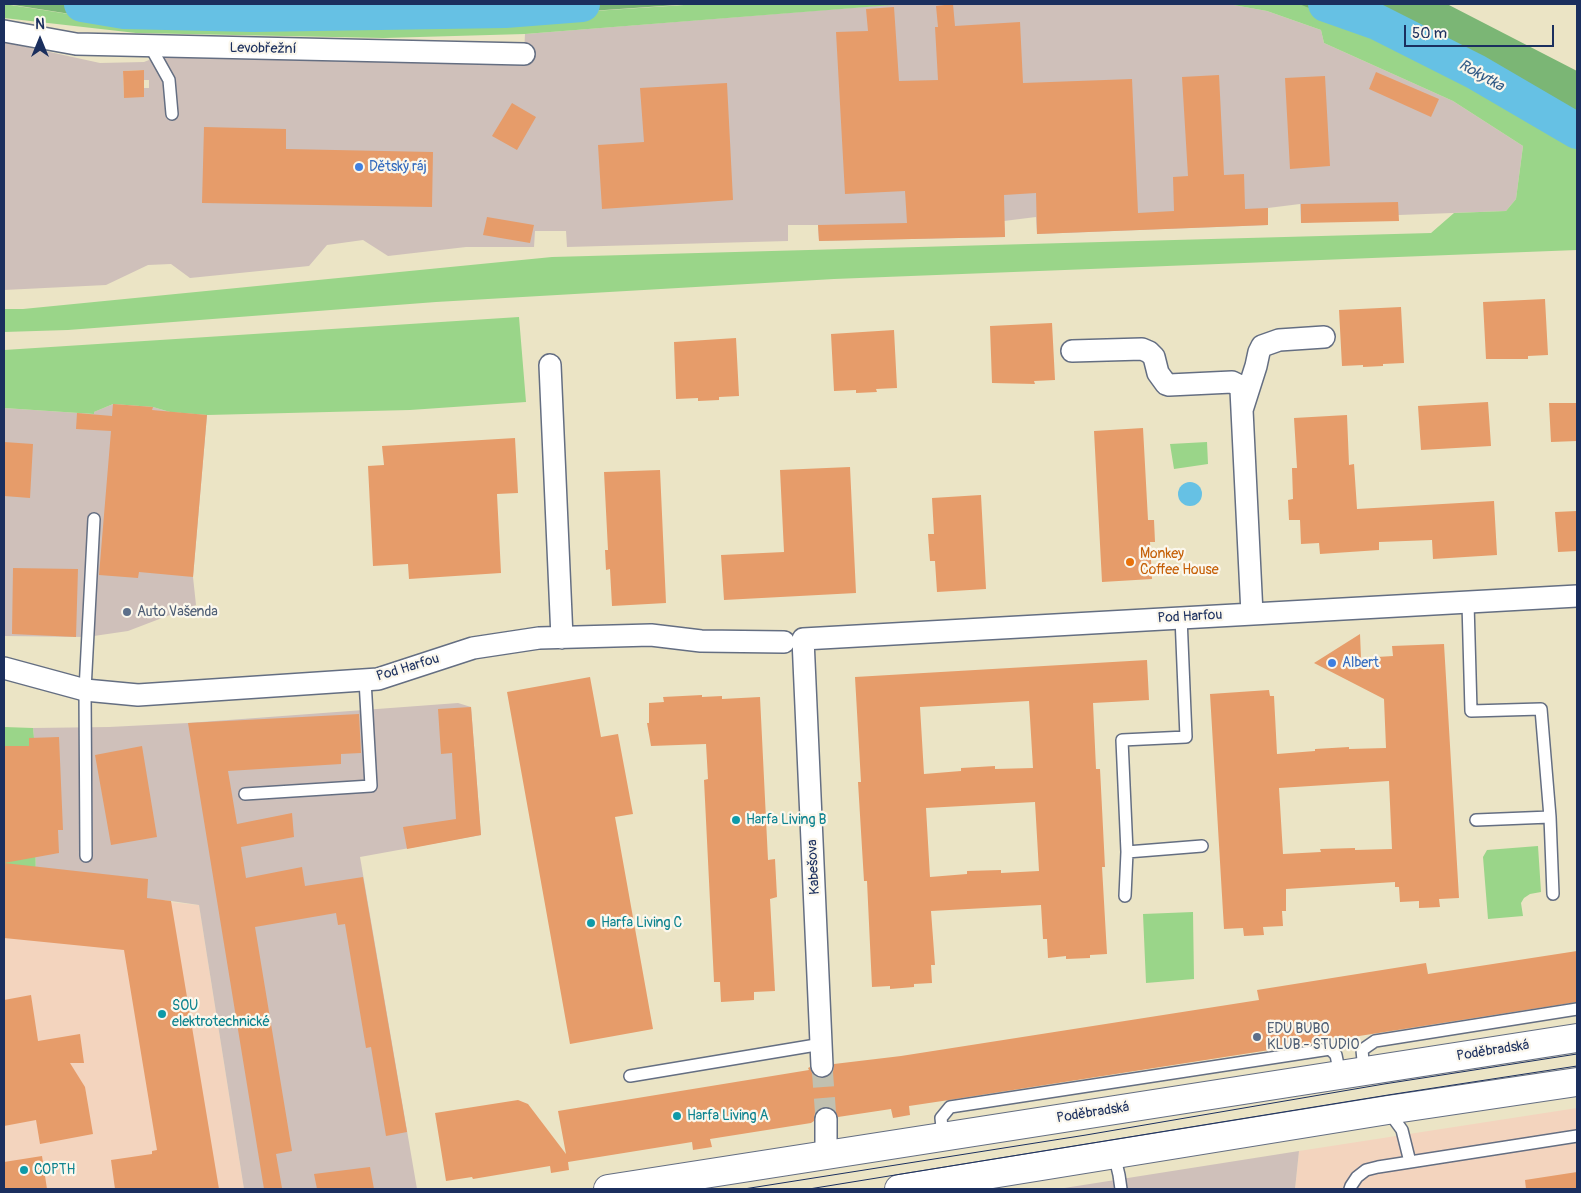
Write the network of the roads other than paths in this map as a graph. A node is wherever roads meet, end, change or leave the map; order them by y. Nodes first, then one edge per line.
1 (4, 31) edge
2 (150, 46) junction
3 (524, 54) dead end
4 (172, 114) dead end
5 (1324, 337) dead end
6 (1072, 351) dead end
7 (550, 364) dead end
8 (1242, 410) junction
9 (94, 519) dead end
10 (1577, 596) edge
11 (1468, 603) junction
12 (1252, 614) junction
13 (1181, 617) junction
14 (562, 638) junction
15 (793, 640) junction
16 (4, 668) edge
17 (365, 680) junction
18 (85, 690) junction
19 (245, 794) dead end
20 (1550, 817) junction
21 (1476, 820) dead end
22 (1202, 846) dead end
23 (1127, 852) junction
24 (86, 856) dead end
25 (1553, 894) dead end
26 (1125, 896) dead end
27 (1577, 1009) edge
28 (1577, 1038) edge
29 (822, 1044) junction
30 (822, 1066) tunnel mouth
31 (1352, 1073) junction
32 (630, 1076) dead end
33 (1577, 1082) edge
34 (1388, 1110) junction
35 (826, 1119) tunnel mouth
36 (1577, 1136) edge
37 (1114, 1154) junction
38 (826, 1155) junction
39 (1410, 1162) junction
40 (608, 1189) edge
41 (899, 1189) edge
42 (1121, 1189) edge
43 (1350, 1189) edge

1 - 2 street, Levobřežní
2 - 3 street, Levobřežní
2 - 4 lane
5 - 8 street
6 - 8 street
7 - 14 street
8 - 12 street
9 - 18 lane
10 - 11 street, Pod Harfou
11 - 12 street, Pod Harfou
11 - 20 lane
12 - 13 street, Pod Harfou
13 - 15 street, Pod Harfou
13 - 23 lane
14 - 15 street, Pod Harfou
14 - 17 street, Pod Harfou
15 - 29 street, Kabešova
16 - 18 street, Pod Harfou
17 - 18 street, Pod Harfou
17 - 19 lane
18 - 24 lane
20 - 21 lane
20 - 25 lane
22 - 23 lane
23 - 26 lane
27 - 31 lane
28 - 31 main road, Poděbradská
29 - 30 street, Kabešova
29 - 32 lane
31 - 38 main road, Poděbradská
33 - 34 main road
34 - 37 main road
34 - 39 lane
35 - 38 street
36 - 39 lane
37 - 41 main road
37 - 42 lane
38 - 40 main road, Poděbradská
39 - 43 lane

